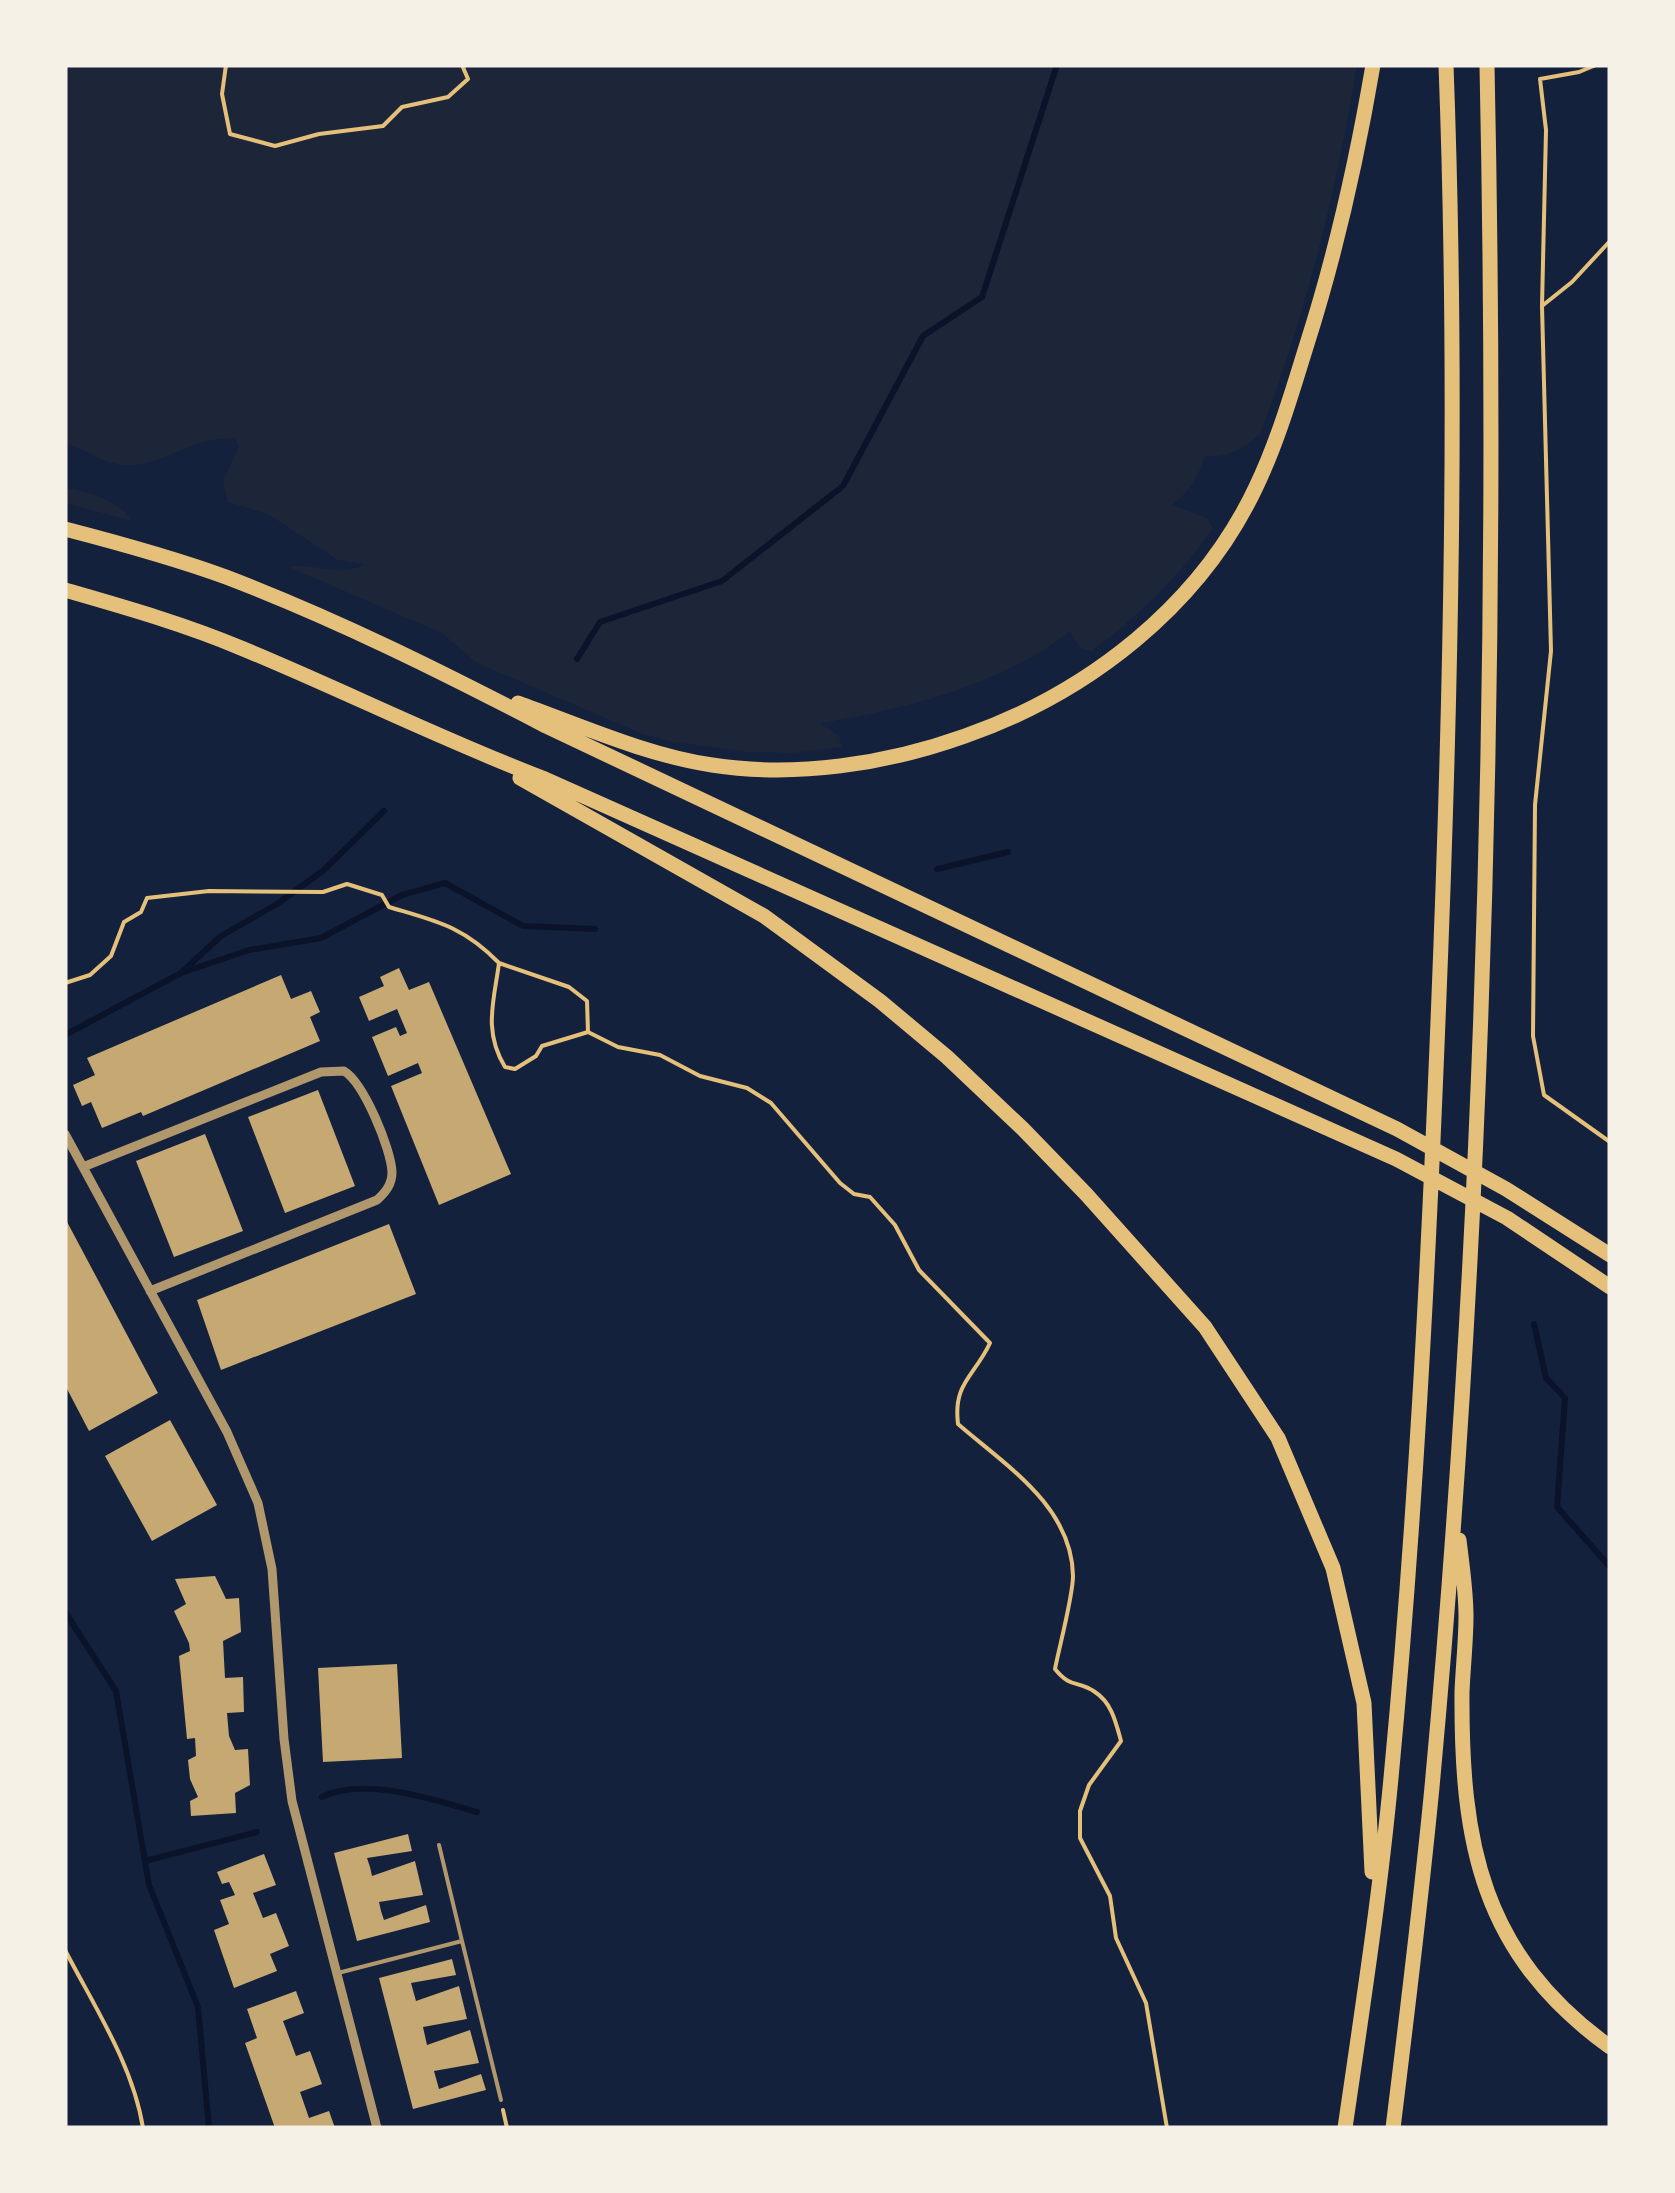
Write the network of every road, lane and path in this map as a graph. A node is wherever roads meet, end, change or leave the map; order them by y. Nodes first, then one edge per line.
1 (226, 65) edge
2 (462, 65) edge
3 (1372, 65) edge
4 (1446, 65) edge
5 (1487, 65) edge
6 (1596, 65) edge
7 (1610, 241) edge
8 (1542, 306) junction
9 (65, 529) edge
10 (65, 590) edge
11 (463, 683) junction
12 (478, 754) junction
13 (499, 962) junction
14 (65, 984) edge
15 (588, 1032) junction
16 (65, 1134) edge
17 (1610, 1142) edge
18 (83, 1167) junction
19 (1610, 1255) edge
20 (1610, 1287) edge
21 (150, 1291) junction
22 (1455, 1492) junction
23 (438, 1845) dead end
24 (1374, 1926) junction
25 (462, 1941) junction
26 (65, 1950) edge
27 (338, 1973) junction
28 (1610, 2046) edge
29 (502, 2100) joint
30 (142, 2128) edge
31 (377, 2128) edge
32 (507, 2128) edge
33 (1167, 2128) edge
34 (1345, 2128) edge
35 (1393, 2128) edge

1 - 2 path
3 - 11 highway
4 - 24 highway
5 - 22 highway
6 - 8 path
7 - 8 path
8 - 17 path
9 - 11 highway
10 - 12 highway
11 - 19 highway
12 - 20 highway
12 - 24 highway
13 - 14 path
13 - 15 path
13 - 15 path
15 - 33 path
16 - 18 street
18 - 21 street
18 - 21 street
21 - 27 street
22 - 28 highway
22 - 35 highway
23 - 25 lane
24 - 34 highway
25 - 27 lane
25 - 29 lane
26 - 30 path
27 - 31 street
29 - 32 path

